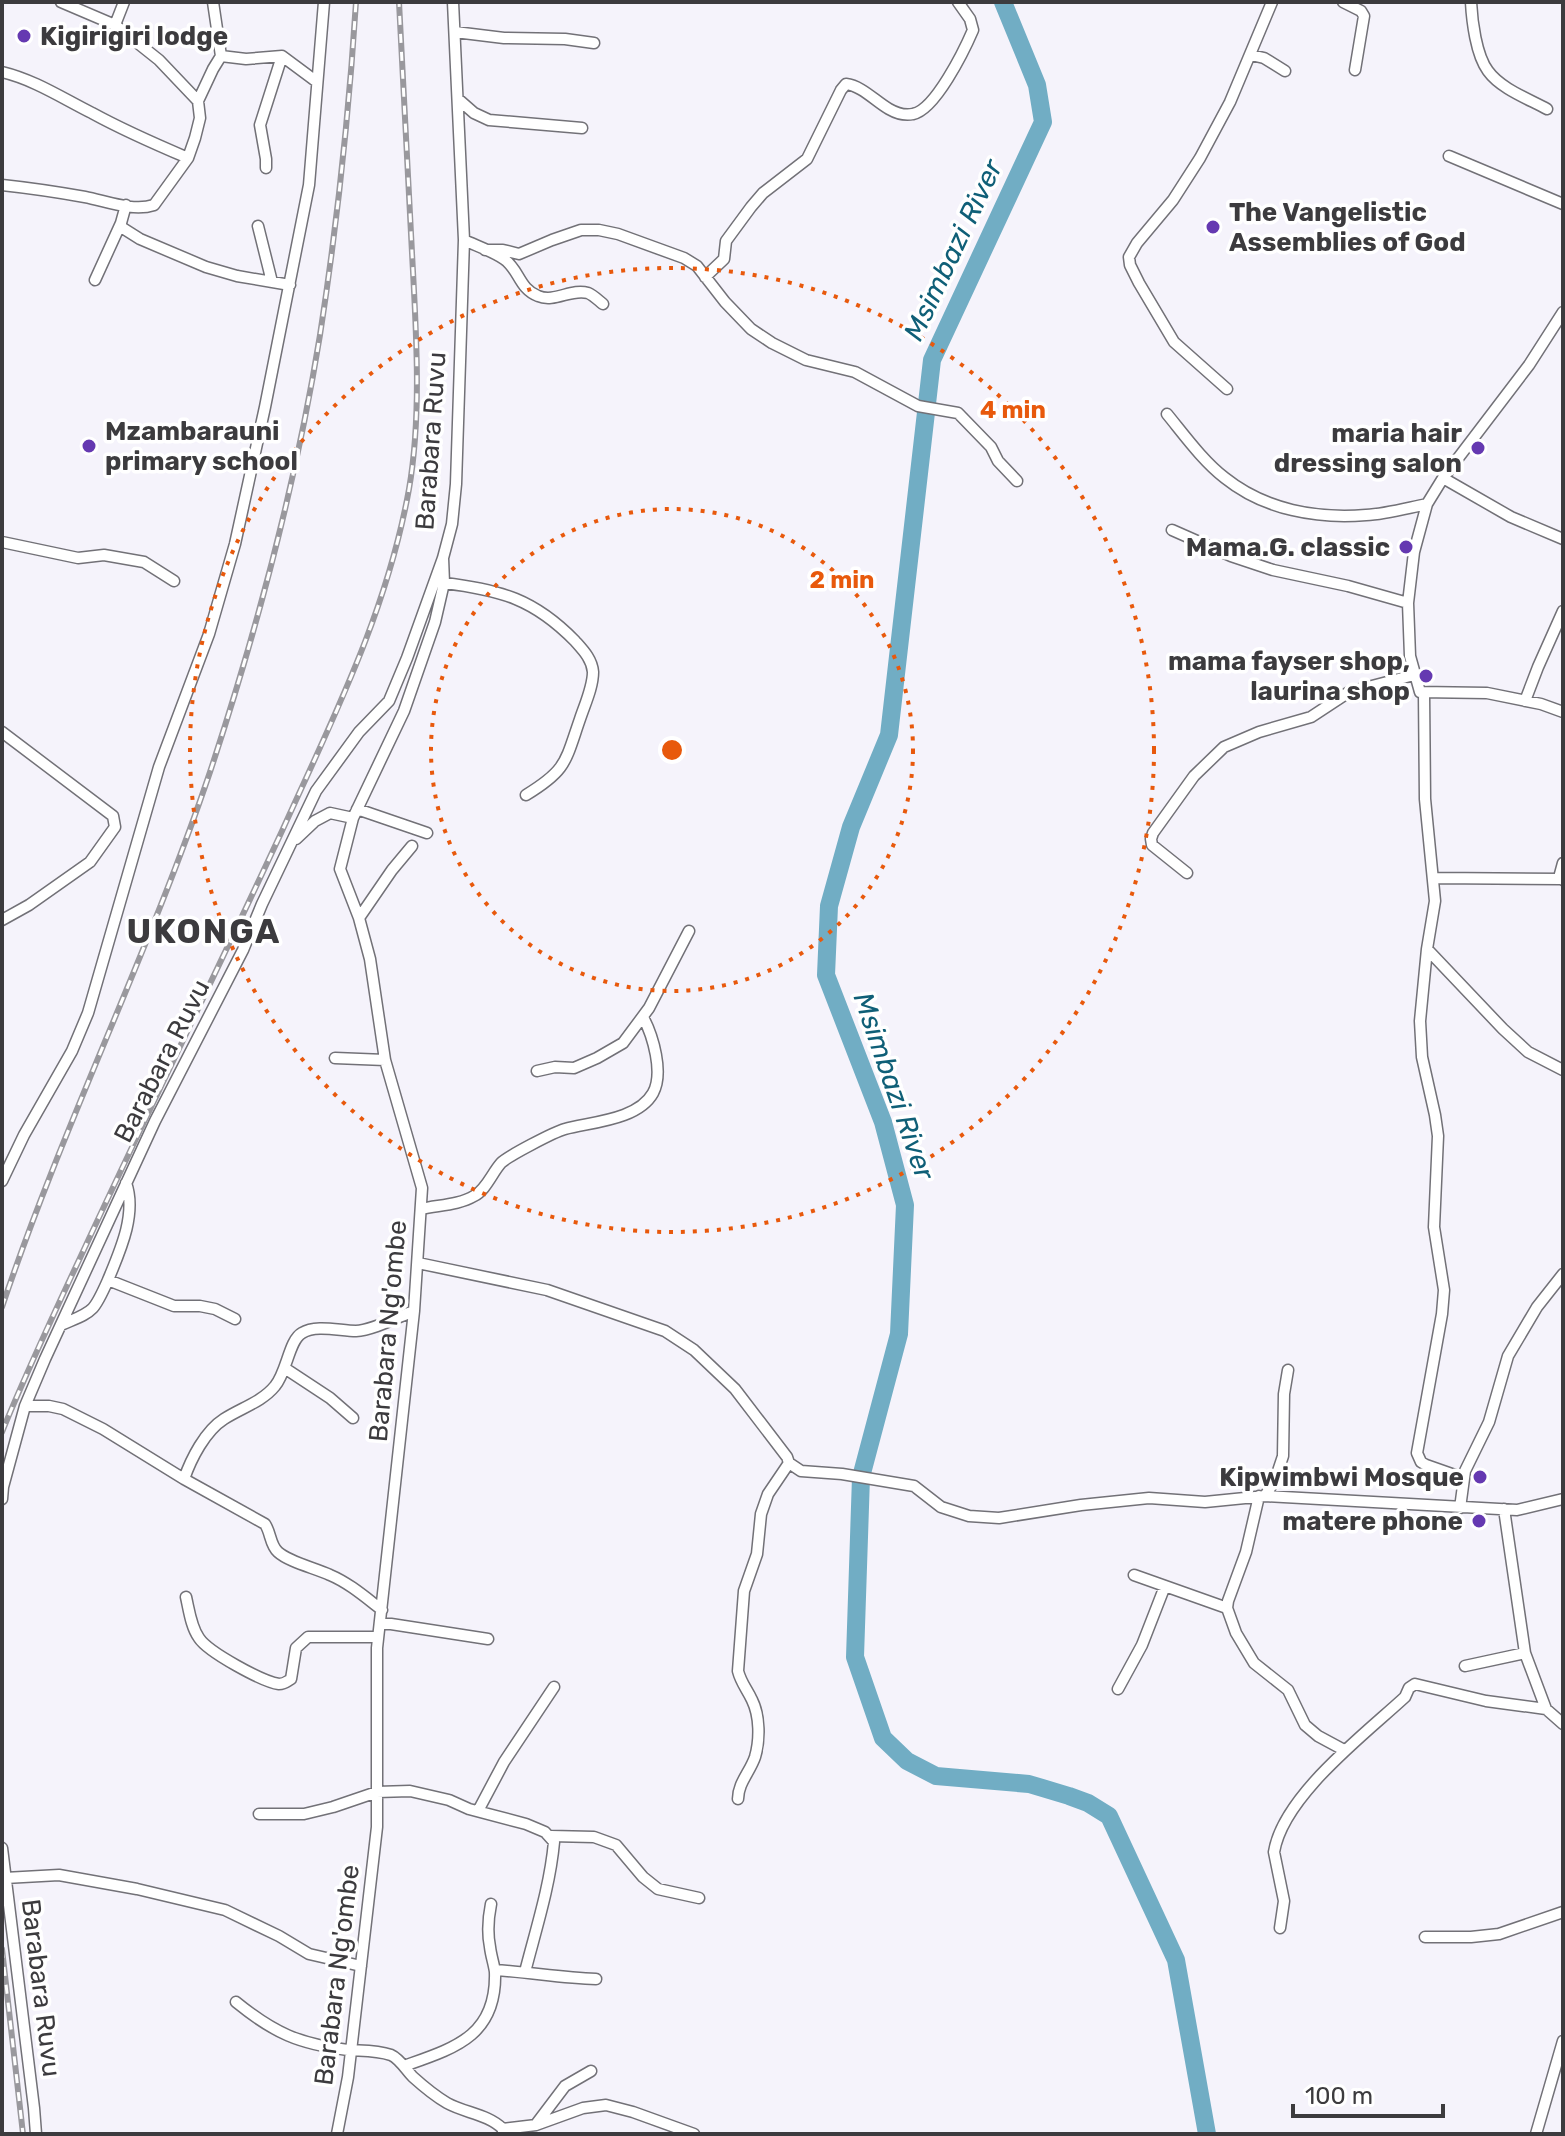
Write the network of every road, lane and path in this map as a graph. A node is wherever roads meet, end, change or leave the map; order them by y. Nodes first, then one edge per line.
1 (61, 2) edge
2 (124, 2) edge
3 (213, 2) edge
4 (324, 2) edge
5 (453, 2) edge
6 (958, 2) edge
7 (1272, 2) edge
8 (1343, 2) edge
9 (1471, 2) edge
10 (115, 25) junction
11 (455, 32) junction
12 (594, 43) dead end
13 (1251, 55) junction
14 (221, 56) junction
15 (282, 56) junction
16 (1355, 70) dead end
17 (1285, 71) dead end
18 (2, 72) edge
19 (317, 82) junction
20 (458, 99) junction
21 (198, 101) junction
22 (1547, 109) dead end
23 (582, 128) dead end
24 (1449, 156) dead end
25 (188, 158) junction
26 (266, 168) dead end
27 (2, 185) edge
28 (1563, 204) edge
29 (126, 205) junction
30 (121, 223) junction
31 (258, 226) dead end
32 (464, 240) junction
33 (485, 250) junction
34 (705, 277) junction
35 (95, 280) dead end
36 (272, 282) junction
37 (290, 285) junction
38 (603, 304) dead end
39 (1563, 312) edge
40 (1227, 389) dead end
41 (1167, 414) dead end
42 (1443, 478) junction
43 (1017, 481) dead end
44 (1427, 504) junction
45 (1172, 530) dead end
46 (1563, 539) edge
47 (2, 542) edge
48 (443, 558) junction
49 (174, 581) dead end
50 (444, 583) junction
51 (1408, 603) junction
52 (1563, 611) edge
53 (1414, 675) junction
54 (1424, 693) junction
55 (1525, 701) junction
56 (1563, 712) edge
57 (2, 732) edge
58 (526, 795) dead end
59 (355, 814) junction
60 (427, 833) dead end
61 (291, 843) junction
62 (412, 846) dead end
63 (1563, 863) edge
64 (1187, 873) dead end
65 (1434, 878) junction
66 (1562, 879) edge
67 (359, 918) junction
68 (2, 920) edge
69 (689, 931) dead end
70 (1427, 949) junction
71 (643, 1017) junction
72 (335, 1058) dead end
73 (385, 1060) junction
74 (1563, 1070) edge
75 (537, 1071) dead end
76 (2, 1181) edge
77 (126, 1183) junction
78 (421, 1209) junction
79 (418, 1263) junction
80 (1563, 1274) edge
81 (108, 1280) junction
82 (414, 1311) junction
83 (235, 1319) dead end
84 (61, 1325) junction
85 (286, 1369) junction
86 (1288, 1370) dead end
87 (25, 1406) junction
88 (353, 1418) dead end
89 (789, 1463) junction
90 (1463, 1478) junction
91 (184, 1479) junction
92 (1262, 1496) junction
93 (2, 1499) edge
94 (1563, 1499) edge
95 (1460, 1508) junction
96 (1504, 1509) junction
97 (1134, 1575) dead end
98 (1165, 1586) junction
99 (186, 1597) dead end
100 (1227, 1608) junction
101 (382, 1610) junction
102 (380, 1624) junction
103 (378, 1637) junction
104 (488, 1639) dead end
105 (1525, 1653) junction
106 (1465, 1666) dead end
107 (554, 1687) dead end
108 (1118, 1689) dead end
109 (1546, 1709) junction
110 (1563, 1724) edge
111 (1344, 1750) junction
112 (377, 1792) junction
113 (738, 1799) dead end
114 (478, 1811) junction
115 (259, 1814) dead end
116 (551, 1836) junction
117 (2, 1848) edge
118 (5, 1878) junction
119 (699, 1898) dead end
120 (491, 1904) dead end
121 (1563, 1912) edge
122 (1280, 1928) dead end
123 (1425, 1937) dead end
124 (361, 1966) junction
125 (495, 1970) junction
126 (525, 1972) junction
127 (596, 1979) dead end
128 (236, 2002) dead end
129 (1563, 2044) edge
130 (351, 2050) junction
131 (404, 2066) junction
132 (591, 2071) dead end
133 (536, 2125) junction
134 (503, 2132) edge
135 (36, 2134) edge
136 (337, 2134) edge
137 (694, 2134) edge
138 (1536, 2134) edge

1 - 10 street
2 - 10 street
3 - 14 street
4 - 19 street
5 - 11 street, Barabara Ruvu
6 - 34 street
7 - 13 street
8 - 16 street
9 - 22 street
10 - 21 street
11 - 12 street
11 - 20 street, Barabara Ruvu
13 - 17 street
13 - 40 street
14 - 15 street
14 - 21 street
15 - 19 street
15 - 26 street
18 - 25 street
19 - 37 street
20 - 23 street
20 - 32 street, Barabara Ruvu
21 - 25 street
24 - 28 street
25 - 29 street
27 - 29 street
29 - 30 street
30 - 35 street
30 - 36 street
31 - 36 street
32 - 33 street
32 - 48 street, Barabara Ruvu
33 - 34 street
33 - 38 street
34 - 43 street
36 - 37 street
37 - 76 street
39 - 42 street
41 - 44 street
42 - 44 street
42 - 46 street
44 - 51 street
45 - 51 street
47 - 49 street
48 - 50 street, Barabara Ng'ombe
48 - 61 street, Barabara Ruvu
50 - 58 street
50 - 59 street, Barabara Ng'ombe
51 - 53 street
52 - 55 street
53 - 54 street
53 - 64 street
54 - 55 street
54 - 65 street
55 - 56 street
57 - 68 street
59 - 60 street
59 - 61 street
59 - 67 street, Barabara Ng'ombe
61 - 77 street, Barabara Ruvu
62 - 67 street
63 - 66 street
65 - 66 street
65 - 70 street
67 - 73 street, Barabara Ng'ombe
69 - 71 street
70 - 74 street
70 - 90 street
71 - 75 street
71 - 78 street
72 - 73 street
73 - 78 street, Barabara Ng'ombe
77 - 81 street
77 - 84 street, Barabara Ruvu
78 - 79 street, Barabara Ng'ombe
79 - 82 street, Barabara Ng'ombe
79 - 89 street
80 - 90 street
81 - 83 street
81 - 84 street
82 - 85 street
82 - 101 street, Barabara Ng'ombe
84 - 87 street, Barabara Ruvu
85 - 88 street
85 - 91 street
86 - 92 street
87 - 91 street
87 - 93 street, Barabara Ruvu
89 - 92 street
89 - 113 street
90 - 95 street
91 - 101 street
92 - 95 street
92 - 100 street
94 - 96 street
95 - 96 street
96 - 105 street
97 - 98 street
98 - 100 street
98 - 108 street
99 - 103 street
100 - 111 street
101 - 102 street, Barabara Ng'ombe
102 - 103 street, Barabara Ng'ombe
102 - 104 street
103 - 112 street, Barabara Ng'ombe
105 - 106 street
105 - 109 street
107 - 114 street
109 - 110 street
109 - 111 street
111 - 122 street
112 - 114 street
112 - 115 street
112 - 124 street, Barabara Ng'ombe
114 - 116 street
116 - 119 street
116 - 126 street
117 - 118 street, Barabara Ruvu
118 - 124 street
118 - 135 street, Barabara Ruvu
120 - 125 street
121 - 123 street
124 - 130 street, Barabara Ng'ombe
125 - 126 street
125 - 131 street
126 - 127 street
128 - 130 street
129 - 138 street
130 - 131 street
130 - 136 street, Barabara Ng'ombe
131 - 134 street
132 - 133 street
133 - 134 street
133 - 137 street

